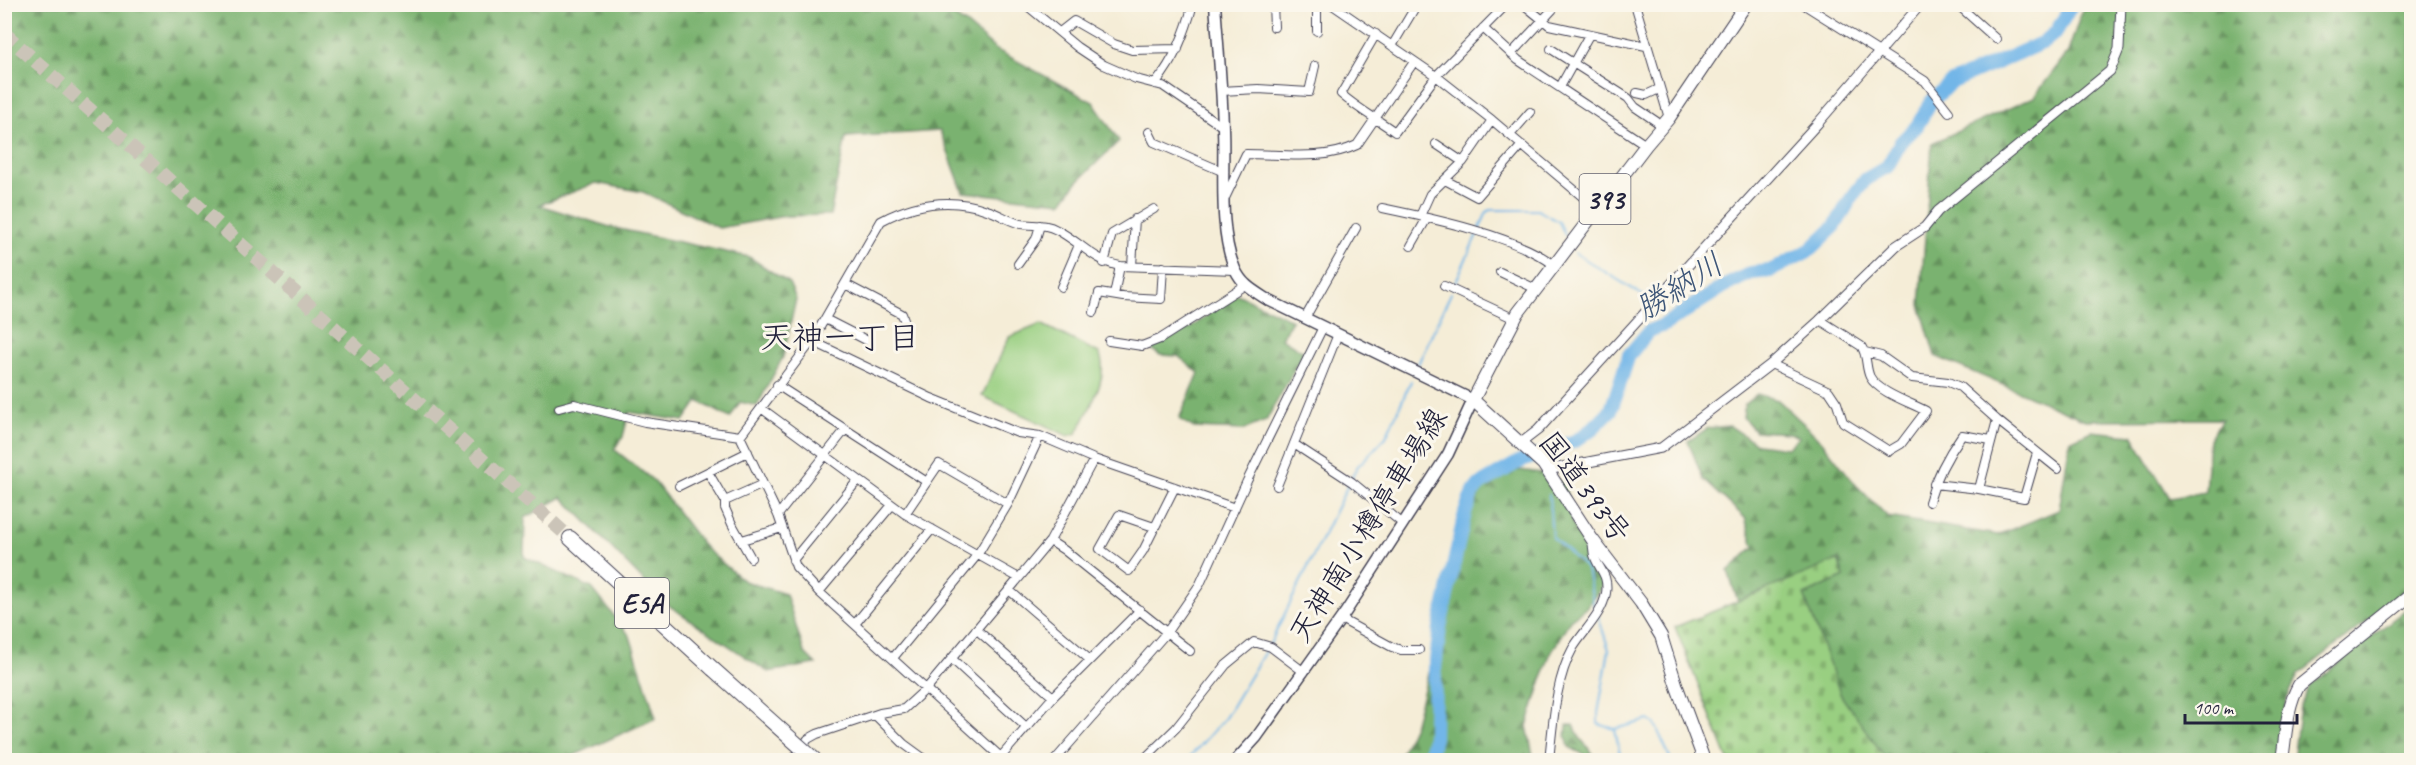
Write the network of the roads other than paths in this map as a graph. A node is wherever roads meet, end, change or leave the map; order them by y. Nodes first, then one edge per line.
1 (1025, 4) edge
2 (1193, 4) edge
3 (1215, 4) edge
4 (1273, 4) edge
5 (1317, 4) edge
6 (1331, 4) edge
7 (1417, 4) edge
8 (1507, 4) edge
9 (1523, 4) edge
10 (1635, 4) edge
11 (1746, 4) edge
12 (1803, 4) edge
13 (1921, 4) edge
14 (1957, 4) edge
15 (2121, 4) edge
16 (1553, 9) dead end
17 (1542, 19) junction
18 (1274, 27) dead end
19 (1483, 28) junction
20 (1317, 31) dead end
21 (1060, 32) junction
22 (1376, 34) junction
23 (1589, 35) junction
24 (1996, 39) dead end
25 (1392, 46) junction
26 (1646, 46) junction
27 (1178, 49) junction
28 (1551, 49) dead end
29 (1880, 52) junction
30 (1511, 54) junction
31 (1414, 62) junction
32 (1573, 62) junction
33 (1315, 66) dead end
34 (1436, 76) junction
35 (1155, 84) junction
36 (1560, 87) junction
37 (1659, 89) junction
38 (1221, 91) junction
39 (1637, 93) dead end
40 (1530, 112) dead end
41 (1949, 112) dead end
42 (1377, 118) junction
43 (1492, 120) junction
44 (1666, 122) junction
45 (1223, 127) junction
46 (1149, 132) dead end
47 (1510, 135) junction
48 (1436, 144) dead end
49 (1646, 145) junction
50 (1522, 146) junction
51 (1463, 162) junction
52 (1224, 172) junction
53 (1445, 180) junction
54 (1225, 198) junction
55 (1382, 208) dead end
56 (1154, 209) dead end
57 (1597, 209) junction
58 (1424, 217) junction
59 (1135, 219) junction
60 (1040, 225) junction
61 (1356, 228) dead end
62 (1079, 245) junction
63 (1411, 246) dead end
64 (1104, 263) junction
65 (1018, 264) dead end
66 (1554, 265) junction
67 (1120, 266) junction
68 (1132, 266) junction
69 (1163, 267) junction
70 (1235, 270) junction
71 (1500, 272) dead end
72 (845, 284) junction
73 (1245, 285) junction
74 (1444, 286) dead end
75 (1061, 287) dead end
76 (1536, 289) junction
77 (1114, 295) junction
78 (1094, 312) dead end
79 (1305, 318) junction
80 (825, 319) junction
81 (1515, 319) junction
82 (1820, 320) junction
83 (905, 322) dead end
84 (1323, 327) junction
85 (1338, 334) junction
86 (812, 340) junction
87 (868, 341) dead end
88 (1109, 341) dead end
89 (1865, 352) junction
90 (1771, 364) junction
91 (777, 385) junction
92 (1473, 400) junction
93 (559, 408) dead end
94 (761, 408) junction
95 (1996, 420) junction
96 (845, 430) junction
97 (740, 436) junction
98 (1040, 436) junction
99 (1991, 440) junction
100 (1294, 444) junction
101 (1522, 445) junction
102 (748, 452) junction
103 (2037, 453) junction
104 (826, 456) junction
105 (1094, 459) junction
106 (1545, 467) junction
107 (2058, 469) dead end
108 (708, 472) junction
109 (858, 480) junction
110 (927, 482) junction
111 (763, 484) junction
112 (1934, 484) junction
113 (679, 486) dead end
114 (1277, 486) dead end
115 (1174, 487) junction
116 (1979, 489) junction
117 (725, 501) junction
118 (1929, 502) dead end
119 (1008, 504) junction
120 (892, 505) junction
121 (1235, 508) junction
122 (905, 514) junction
123 (778, 515) junction
124 (1403, 524) junction
125 (1154, 527) junction
126 (782, 528) junction
127 (932, 529) junction
128 (1592, 539) junction
129 (742, 540) junction
130 (568, 541) tunnel mouth
131 (1050, 542) junction
132 (978, 554) junction
133 (751, 558) dead end
134 (793, 560) junction
135 (1019, 578) junction
136 (1009, 590) junction
137 (819, 592) junction
138 (2412, 594) edge
139 (1140, 610) junction
140 (1341, 618) junction
141 (855, 624) junction
142 (976, 628) junction
143 (1167, 632) junction
144 (1419, 650) dead end
145 (1191, 651) dead end
146 (893, 658) junction
147 (951, 659) junction
148 (1090, 660) junction
149 (712, 671) junction
150 (1304, 672) junction
151 (927, 688) junction
152 (1053, 697) junction
153 (875, 715) junction
154 (1026, 727) junction
155 (793, 760) edge
156 (808, 760) edge
157 (815, 760) edge
158 (926, 760) edge
159 (1001, 760) edge
160 (1055, 760) edge
161 (1143, 760) edge
162 (1236, 760) edge
163 (1549, 760) edge
164 (1704, 760) edge
165 (2282, 760) edge

1 - 21 street
2 - 27 street
3 - 38 main road, 天神南小樽停車場線
4 - 18 street
5 - 20 street
6 - 22 street
7 - 25 street
8 - 19 street
9 - 17 street
10 - 26 street
11 - 44 highway, 393
12 - 29 street
13 - 29 street
14 - 24 street
15 - 82 street
16 - 17 street
17 - 23 street
17 - 30 street
19 - 30 street
19 - 34 street
21 - 27 street
21 - 35 street
22 - 25 street
22 - 42 street
23 - 26 street
23 - 32 street
25 - 31 street
26 - 37 street
27 - 35 street
28 - 32 street
29 - 41 street
29 - 101 street
30 - 36 street
31 - 34 street
31 - 42 street
32 - 36 street
32 - 44 street
33 - 38 street
34 - 42 street
34 - 43 street
35 - 45 street
36 - 49 street
37 - 39 street
37 - 44 street
38 - 45 main road, 天神南小樽停車場線
40 - 47 street
42 - 54 street
43 - 47 street
43 - 51 street
44 - 49 highway, 393
45 - 52 main road, 天神南小樽停車場線
46 - 52 street
47 - 50 street
48 - 51 street
49 - 57 highway, 393
50 - 53 street
50 - 57 street
51 - 53 street
52 - 54 main road, 天神南小樽停車場線
53 - 58 street
54 - 70 main road, 天神南小樽停車場線
55 - 58 street
56 - 59 street
57 - 66 highway, 393
58 - 63 street
58 - 66 street
59 - 64 street
59 - 68 street
60 - 62 street
60 - 65 street
60 - 72 street
61 - 79 street
62 - 64 street
62 - 75 street
64 - 67 street
66 - 76 highway, 393
67 - 68 street
67 - 77 street
68 - 69 street
69 - 70 street
69 - 77 street
70 - 73 main road, 天神南小樽停車場線
71 - 76 street
72 - 80 street
72 - 83 street
73 - 79 main road, 天神南小樽停車場線
73 - 88 street
74 - 81 street
76 - 81 highway, 393
77 - 78 street
79 - 84 main road, 天神南小樽停車場線
80 - 86 street
80 - 87 street
81 - 92 highway, 393
82 - 89 street
82 - 90 street
84 - 85 main road, 天神南小樽停車場線
84 - 121 street
85 - 92 main road, 天神南小樽停車場線
85 - 100 street
86 - 91 street
86 - 98 street
89 - 90 street
89 - 95 street
90 - 106 street
91 - 94 street
91 - 96 street
92 - 101 highway, 国道393号
92 - 124 main road, 天神南小樽停車場線
93 - 97 street
94 - 97 street
94 - 104 street
95 - 99 street
95 - 103 street
96 - 104 street
96 - 110 street
97 - 102 street
98 - 105 street
98 - 119 street
99 - 112 street
99 - 116 street
100 - 114 street
100 - 124 street
101 - 106 highway, 国道393号
102 - 108 street
102 - 111 street
103 - 107 street
103 - 116 street
104 - 109 street
104 - 123 street
105 - 115 street
105 - 131 street
106 - 128 highway, 国道393号
108 - 113 street
108 - 117 street
109 - 120 street
109 - 134 street
110 - 119 street
110 - 122 street
111 - 117 street
111 - 123 street
112 - 116 street
112 - 118 street
115 - 121 street
115 - 125 street
117 - 129 street
119 - 132 street
120 - 122 street
120 - 137 street
121 - 143 street
122 - 127 street
123 - 126 street
124 - 140 main road, 天神南小樽停車場線
125 - 125 street
126 - 129 street
126 - 134 street
127 - 132 street
127 - 141 street
128 - 163 street
128 - 164 highway, 国道393号
129 - 133 street
130 - 149 highway, E5A
131 - 135 street
131 - 139 street
132 - 135 street
132 - 146 street
134 - 137 street
135 - 136 street
136 - 142 street
136 - 148 street
137 - 141 street
138 - 165 highway
139 - 143 street
139 - 148 street
140 - 144 street
140 - 150 main road, 天神南小樽停車場線
141 - 146 street
142 - 147 street
142 - 152 street
143 - 145 street
143 - 160 street
146 - 151 street
147 - 151 street
147 - 154 street
148 - 152 street
149 - 156 highway, E5A
149 - 157 highway, E5A, bridge
150 - 161 street
150 - 162 main road, 天神南小樽停車場線
151 - 153 street
151 - 159 street
152 - 154 street
153 - 155 street
153 - 158 street
154 - 159 street

